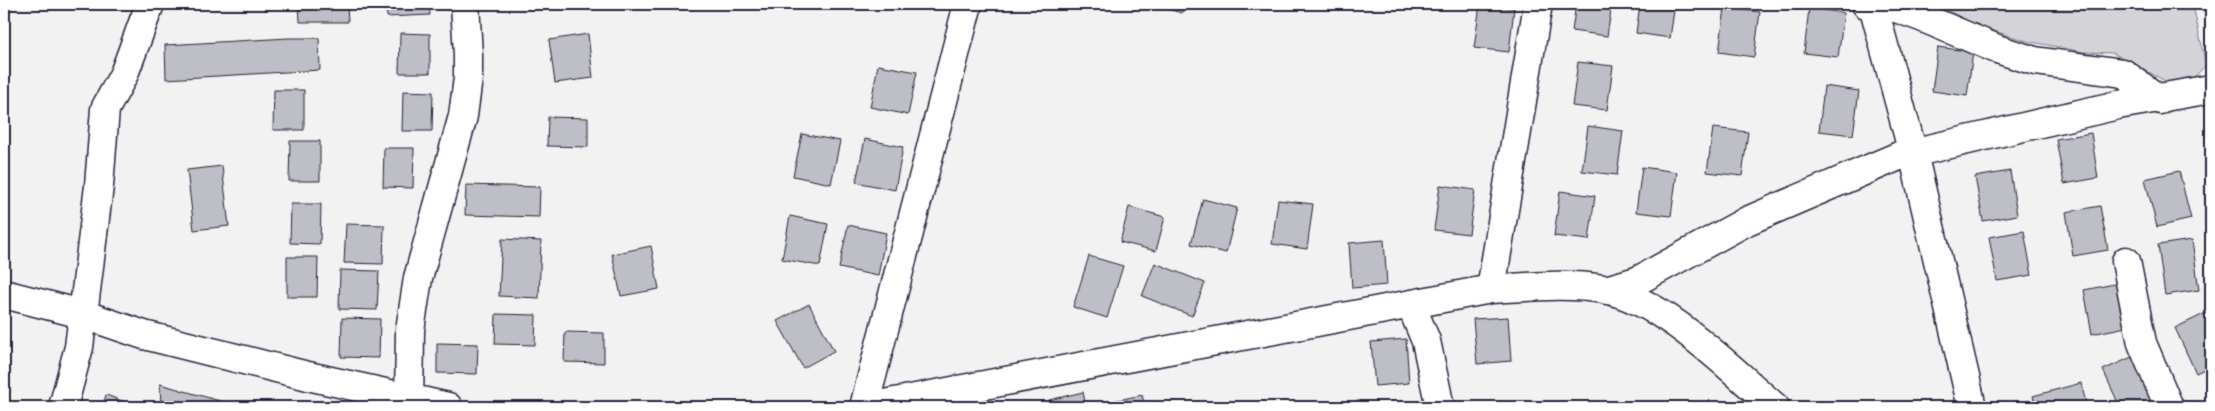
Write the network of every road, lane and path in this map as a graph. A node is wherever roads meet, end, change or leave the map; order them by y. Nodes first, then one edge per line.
1 (150, 4) edge
2 (465, 4) edge
3 (968, 4) edge
4 (1538, 4) edge
5 (1869, 4) edge
6 (2211, 89) edge
7 (2160, 100) junction
8 (1913, 153) junction
9 (2126, 261) dead end
10 (1491, 289) junction
11 (1606, 290) junction
12 (4, 294) edge
13 (1411, 305) junction
14 (82, 314) junction
15 (409, 403) edge
16 (63, 407) edge
17 (448, 407) edge
18 (864, 407) edge
19 (868, 407) edge
20 (1440, 407) edge
21 (1775, 407) edge
22 (1972, 407) edge
23 (2169, 407) edge

1 - 14 street
2 - 15 street
3 - 18 street
4 - 10 street
5 - 7 street
5 - 8 street
6 - 7 street
7 - 8 street
8 - 11 street
8 - 22 street
9 - 23 street
10 - 11 street
10 - 13 street
11 - 21 street
12 - 14 street
13 - 19 street
13 - 20 street
14 - 15 street
14 - 16 street
15 - 17 street

